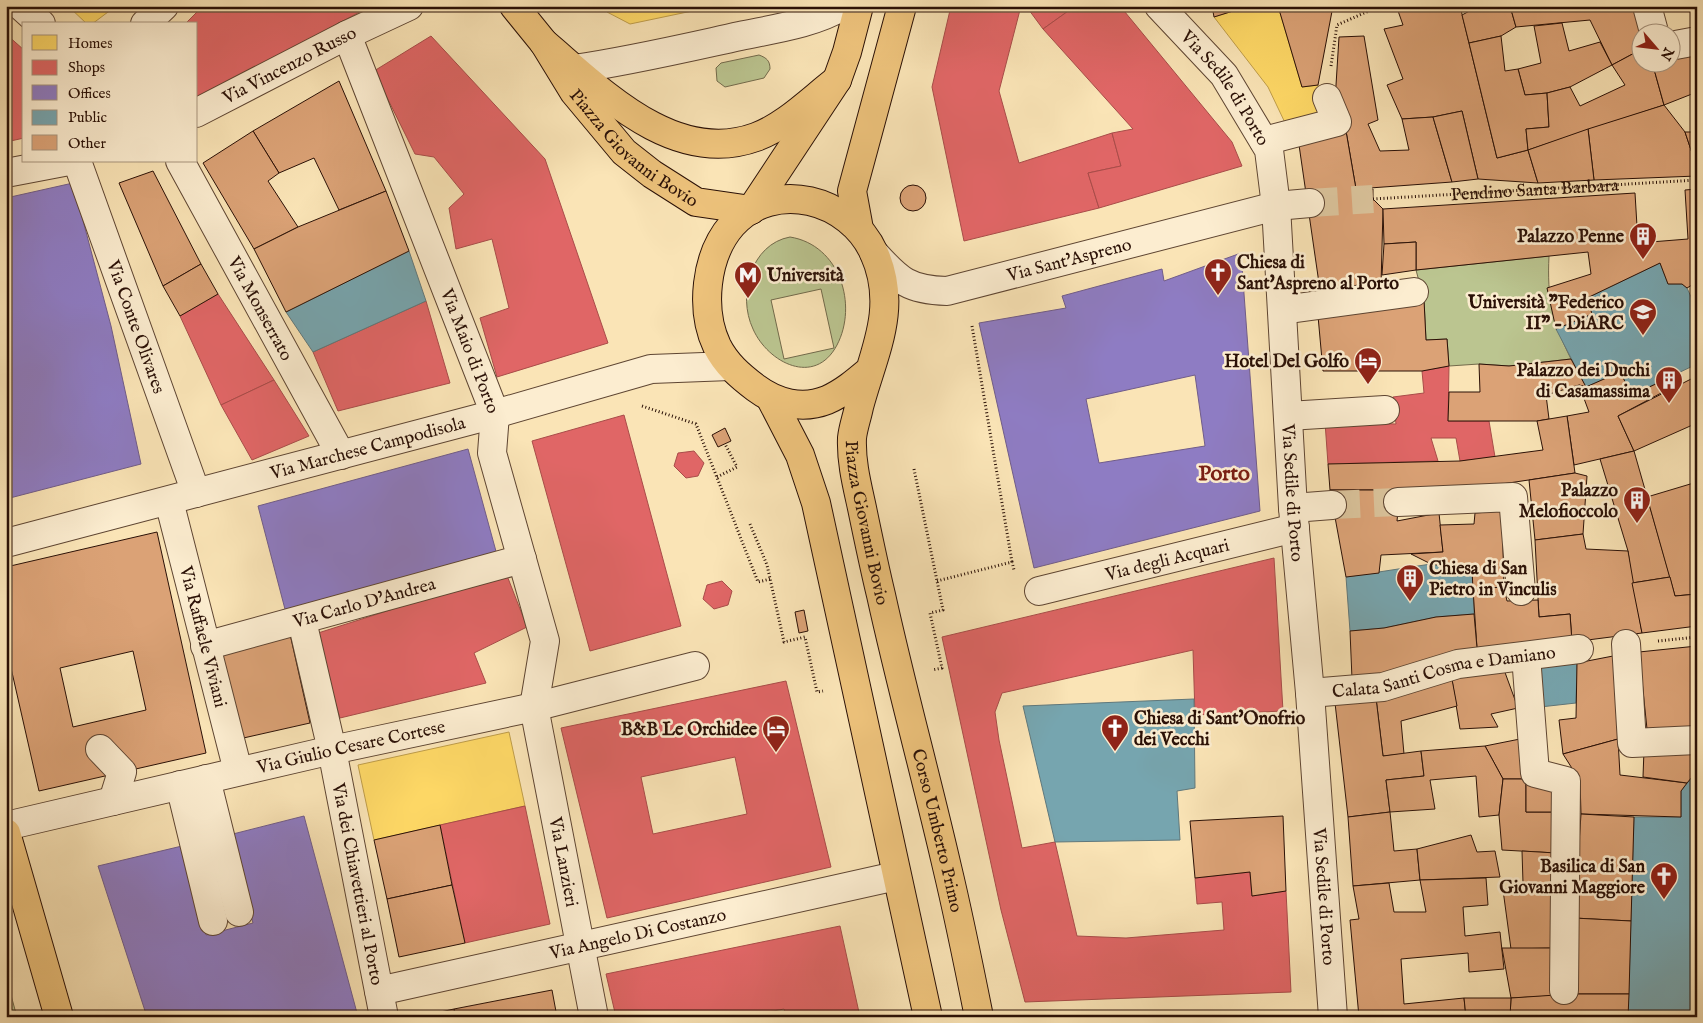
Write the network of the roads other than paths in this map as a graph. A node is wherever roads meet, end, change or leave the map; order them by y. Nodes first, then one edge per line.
1 (22, 6) edge
2 (164, 6) edge
3 (409, 6) edge
4 (514, 6) edge
5 (843, 6) edge
6 (859, 6) edge
7 (902, 6) edge
8 (1159, 6) edge
9 (1647, 6) edge
10 (39, 22) edge
11 (147, 22) edge
12 (1651, 22) edge
13 (347, 35) junction
14 (1697, 41) edge
15 (544, 43) junction
16 (1680, 44) edge
17 (574, 68) junction
18 (837, 80) junction
19 (1327, 98) road end
20 (198, 112) edge
21 (1264, 142) junction
22 (64, 162) edge
23 (77, 162) edge
24 (181, 162) edge
25 (6, 173) edge
26 (1310, 203) tunnel mouth
27 (1276, 206) junction
28 (751, 210) junction
29 (858, 229) junction
30 (874, 253) junction
31 (1414, 292) dead end
32 (1282, 310) junction
33 (730, 366) junction
34 (869, 371) junction
35 (770, 399) junction
36 (1385, 410) dead end
37 (495, 414) junction
38 (1288, 416) junction
39 (342, 455) junction
40 (196, 493) junction
41 (169, 501) junction
42 (1398, 502) tunnel mouth
43 (1332, 505) tunnel mouth
44 (1294, 518) junction
45 (6, 543) edge
46 (522, 559) junction
47 (1521, 590) dead end
48 (1039, 591) road end
49 (302, 621) junction
50 (1626, 644) dead end
51 (892, 645) joint
52 (205, 646) junction
53 (1580, 649) dead end
54 (1526, 656) junction
55 (695, 666) dead end
56 (1310, 693) junction
57 (534, 707) junction
58 (1697, 740) edge
59 (100, 749) dead end
60 (332, 750) junction
61 (238, 771) junction
62 (206, 779) junction
63 (180, 785) junction
64 (113, 801) junction
65 (6, 826) edge
66 (6, 833) edge
67 (896, 876) junction
68 (239, 912) dead end
69 (212, 921) dead end
70 (579, 948) junction
71 (1564, 990) dead end
72 (379, 991) junction
73 (59, 1017) edge
74 (384, 1017) edge
75 (594, 1017) edge
76 (928, 1017) edge
77 (979, 1017) edge
78 (1332, 1017) edge

1 - 10 street
2 - 11 street
3 - 13 street, Via Vincenzo Russo
4 - 15 main road
5 - 17 street, Piazza Giovanni Bovio
6 - 18 main road, Piazza Giovanni Bovio
7 - 29 main road, Piazza Giovanni Bovio
8 - 21 street, Via Sedile di Porto
9 - 12 street
13 - 20 street, Via Vincenzo Russo
13 - 37 street, Via Maio di Porto
14 - 16 street
15 - 17 main road
15 - 28 main road, Piazza Giovanni Bovio
17 - 18 main road
18 - 28 main road, Piazza Giovanni Bovio
19 - 21 street
21 - 27 street, Via Sedile di Porto
22 - 25 street
23 - 40 street, Via Conte Olivares
24 - 39 street, Via Monserrato
26 - 27 street
27 - 30 street, Via Sant'Aspreno
27 - 32 street, Via Sedile di Porto
28 - 29 main road, Piazza Giovanni Bovio
28 - 33 main road, Piazza Giovanni Bovio
29 - 30 main road, Piazza Giovanni Bovio
30 - 34 main road, Piazza Giovanni Bovio
31 - 32 street
32 - 38 street, Via Sedile di Porto
33 - 35 main road, Piazza Giovanni Bovio
33 - 37 street, Via Marchese Campodisola
34 - 35 main road, Piazza Giovanni Bovio
34 - 51 main road, Piazza Giovanni Bovio
35 - 67 main road, Piazza Giovanni Bovio
36 - 38 street
37 - 39 street, Via Marchese Campodisola
37 - 46 street, Via Maio di Porto
38 - 44 street, Via Sedile di Porto
39 - 40 street, Via Marchese Campodisola
40 - 41 street, Via Marchese Campodisola
41 - 45 street, Via Marchese Campodisola
41 - 52 street, Via Raffaele Viviani
42 - 47 street
43 - 44 street, Via degli Acquari
44 - 48 street, Via degli Acquari
44 - 56 street, Via Sedile di Porto
46 - 49 street, Via Carlo D'Andrea
46 - 57 street, Via Maio di Porto
49 - 52 street, Via Carlo D'Andrea
49 - 60 street, Via dei Chiavettieri al Porto
50 - 58 street
51 - 77 main road, Corso Umberto Primo
52 - 61 street, Via Raffaele Viviani
53 - 54 street, Calata Santi Cosma e Damiano
54 - 56 street, Calata Santi Cosma e Damiano
54 - 71 street
55 - 57 street, Via Giulio Cesare Cortese
56 - 78 street, Via Sedile di Porto
57 - 60 street, Via Giulio Cesare Cortese
57 - 70 street, Via Lanzieri
59 - 64 street
60 - 61 street, Via Giulio Cesare Cortese
60 - 72 street, Via dei Chiavettieri al Porto
61 - 62 street, Via Giulio Cesare Cortese
62 - 63 street, Via Giulio Cesare Cortese
62 - 68 street
63 - 64 street, Via Giulio Cesare Cortese
63 - 69 street
64 - 65 street, Via Giulio Cesare Cortese
66 - 73 main road
67 - 70 street, Via Angelo Di Costanzo
67 - 76 main road
70 - 72 street, Via Angelo Di Costanzo
70 - 75 street, Via Lanzieri
72 - 74 street, Via dei Chiavettieri al Porto

